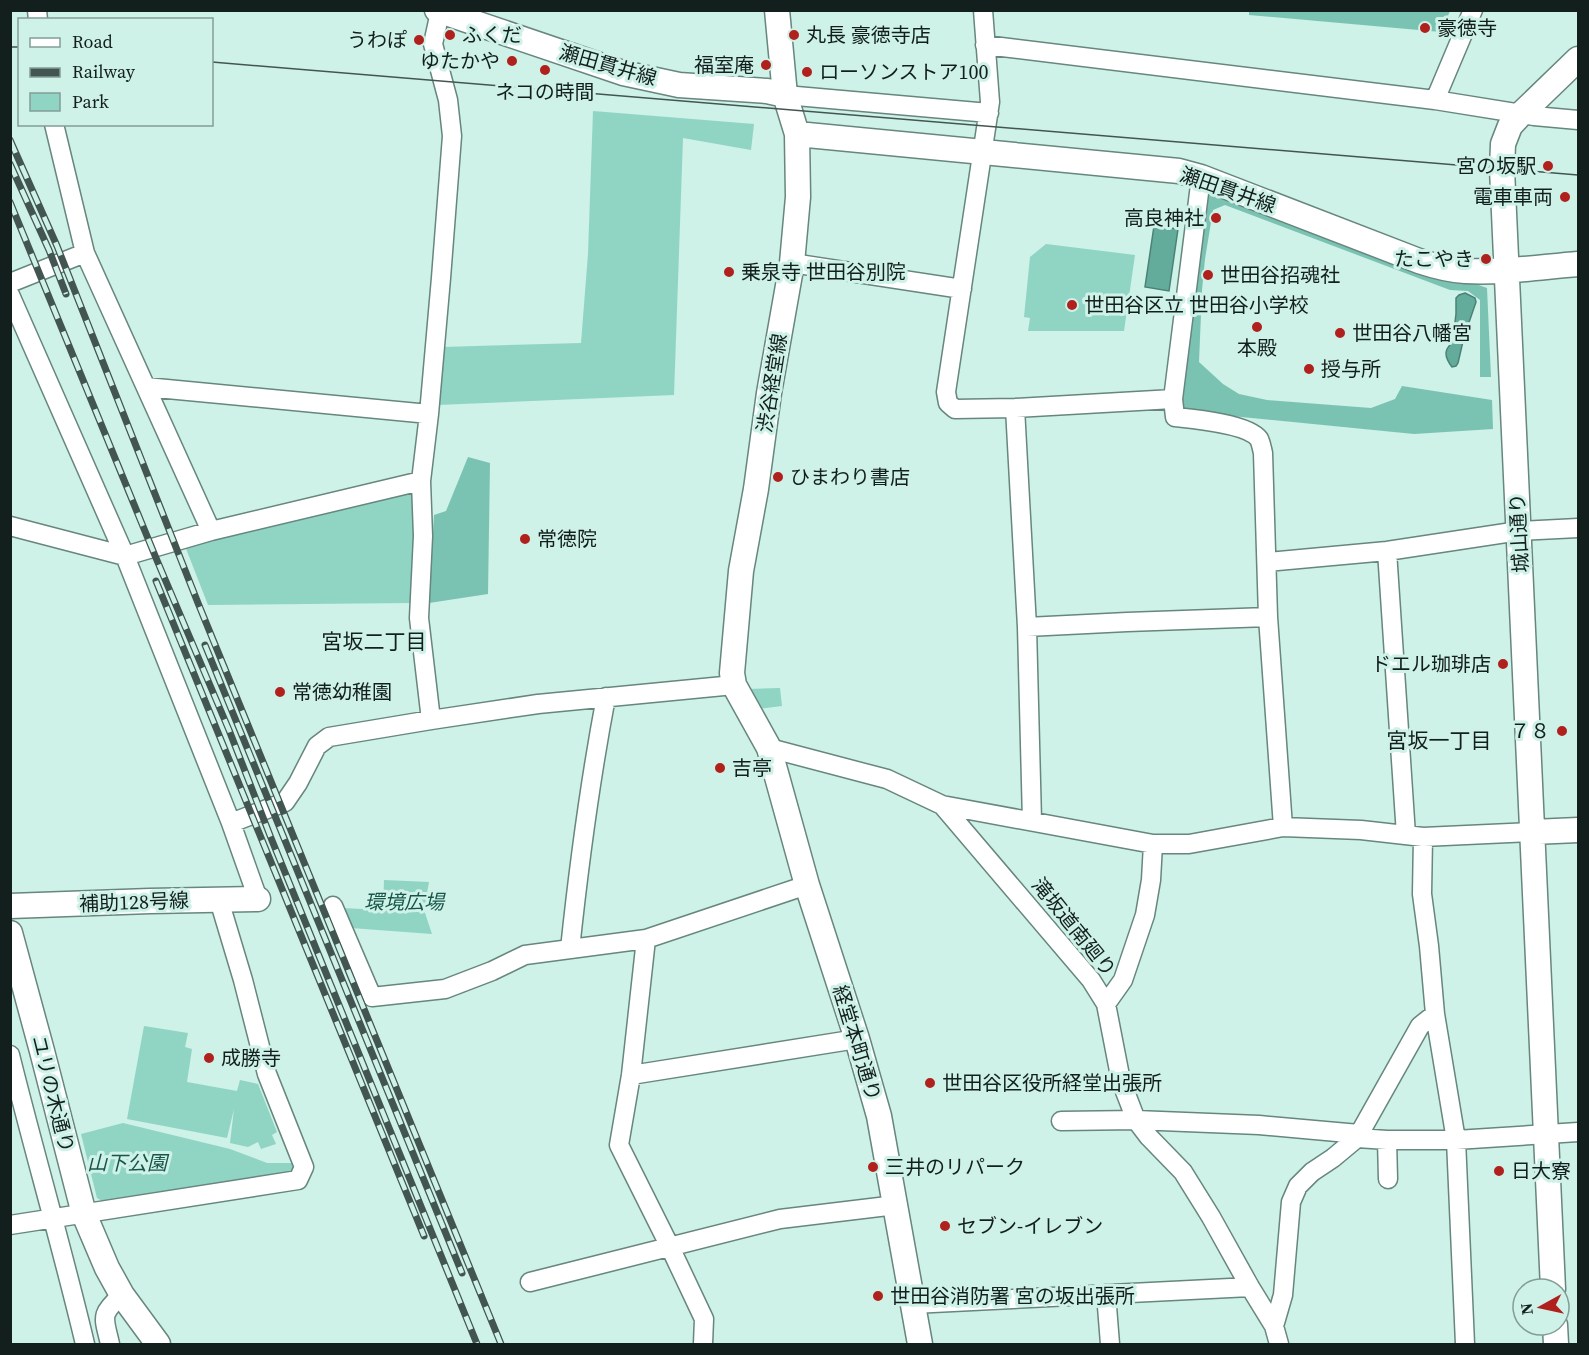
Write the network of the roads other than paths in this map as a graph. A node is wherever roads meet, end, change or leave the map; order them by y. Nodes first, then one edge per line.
1 (777, 10) edge
2 (983, 10) edge
3 (1473, 10) edge
4 (439, 11) edge
5 (985, 45) junction
6 (1578, 59) edge
7 (785, 94) junction
8 (1435, 100) junction
9 (989, 113) junction
10 (1521, 114) junction
11 (1578, 120) edge
12 (54, 126) edge
13 (797, 134) junction
14 (982, 153) junction
15 (1201, 177) junction
16 (85, 253) junction
17 (792, 263) junction
18 (1578, 264) edge
19 (1506, 270) junction
20 (10, 283) edge
21 (961, 292) junction
22 (10, 295) edge
23 (146, 387) junction
24 (1173, 399) junction
25 (1015, 408) junction
26 (429, 414) junction
27 (421, 482) junction
28 (10, 526) edge
29 (1578, 528) edge
30 (211, 531) junction
31 (1519, 531) junction
32 (1387, 551) junction
33 (125, 556) junction
34 (1267, 562) junction
35 (1268, 618) junction
36 (1027, 627) junction
37 (734, 685) junction
38 (606, 697) junction
39 (431, 720) junction
40 (769, 748) junction
41 (942, 805) junction
42 (1032, 822) junction
43 (231, 823) junction
44 (1283, 827) junction
45 (1578, 830) edge
46 (1533, 832) junction
47 (1414, 836) junction
48 (1154, 844) junction
49 (807, 885) junction
50 (258, 899) joint
51 (219, 900) junction
52 (10, 906) edge
53 (333, 906) dead end
54 (10, 933) edge
55 (646, 939) junction
56 (570, 949) junction
57 (1106, 1004) junction
58 (1435, 1014) junction
59 (856, 1039) junction
60 (10, 1054) edge
61 (632, 1075) junction
62 (1136, 1120) junction
63 (1061, 1121) dead end
64 (1578, 1132) edge
65 (1546, 1133) junction
66 (1358, 1136) junction
67 (1387, 1140) junction
68 (1456, 1140) junction
69 (1388, 1179) dead end
70 (896, 1205) junction
71 (84, 1214) junction
72 (54, 1218) junction
73 (10, 1225) edge
74 (670, 1247) junction
75 (1552, 1277) edge
76 (530, 1282) dead end
77 (1250, 1287) junction
78 (1106, 1294) junction
79 (122, 1295) junction
80 (913, 1304) junction
81 (1274, 1326) junction
82 (85, 1344) edge
83 (110, 1344) edge
84 (158, 1344) edge
85 (703, 1344) edge
86 (920, 1344) edge
87 (1110, 1344) edge
88 (1279, 1344) edge
89 (1465, 1344) edge

1 - 7 main road, 渋谷経堂線
2 - 5 street
3 - 8 street
4 - 7 main road, 瀬田貫井線
4 - 26 street
5 - 8 street
5 - 9 street
6 - 10 main road
7 - 9 street
7 - 13 main road, 渋谷経堂線
8 - 10 street
9 - 14 street
10 - 11 street
10 - 19 main road, 城山通り
12 - 16 street
13 - 14 main road, 瀬田貫井線
13 - 17 main road, 渋谷経堂線
14 - 15 main road, 瀬田貫井線
14 - 21 street
15 - 19 main road, 瀬田貫井線
15 - 24 street
16 - 20 street
16 - 23 street
17 - 21 street
17 - 37 main road, 渋谷経堂線
18 - 19 main road, 瀬田貫井線
19 - 31 main road, 城山通り
21 - 25 street
22 - 33 street
23 - 26 street
23 - 30 street
24 - 25 street
24 - 34 street
25 - 36 street
26 - 27 street
27 - 30 street
27 - 39 street
28 - 33 street
29 - 31 street
30 - 33 street
31 - 32 street
31 - 46 main road, 城山通り
32 - 34 street
32 - 47 street
33 - 43 street
34 - 35 street
35 - 36 street
35 - 44 street
36 - 42 street
37 - 38 street
37 - 40 main road, 渋谷経堂線
38 - 39 street
38 - 56 street
39 - 43 street
40 - 41 street, 滝坂道南廻り
40 - 49 main road, 経堂本町通り
41 - 42 street
41 - 57 street, 滝坂道南廻り
42 - 48 street
43 - 50 street
44 - 47 street
44 - 48 street
45 - 46 main road
46 - 47 street
46 - 65 main road, 城山通り
47 - 58 street
48 - 57 street
49 - 55 street
49 - 59 main road, 経堂本町通り
50 - 51 main road, 補助128号線
51 - 52 main road, 補助128号線
51 - 71 street
53 - 56 street
54 - 71 main road, ユリの木通り
55 - 56 street
55 - 61 street
57 - 62 street, 滝坂道南廻り
58 - 66 street
58 - 68 street
59 - 61 street
59 - 70 main road, 経堂本町通り
60 - 72 street
61 - 74 street
62 - 63 street
62 - 66 street
62 - 77 street, 滝坂道南廻り
64 - 65 street
65 - 68 street
65 - 75 main road, 城山通り
66 - 67 street
66 - 81 street
67 - 68 street
67 - 69 street
68 - 89 street
70 - 74 street
70 - 80 main road, 経堂本町通り
71 - 72 street
71 - 79 main road, ユリの木通り
72 - 73 street
72 - 82 street
74 - 76 street
74 - 85 street
77 - 78 street
77 - 81 street, 滝坂道南廻り
78 - 80 street
78 - 87 street
79 - 83 street
79 - 84 main road, ユリの木通り
80 - 86 main road, 経堂本町通り
81 - 88 street, 滝坂道南廻り

